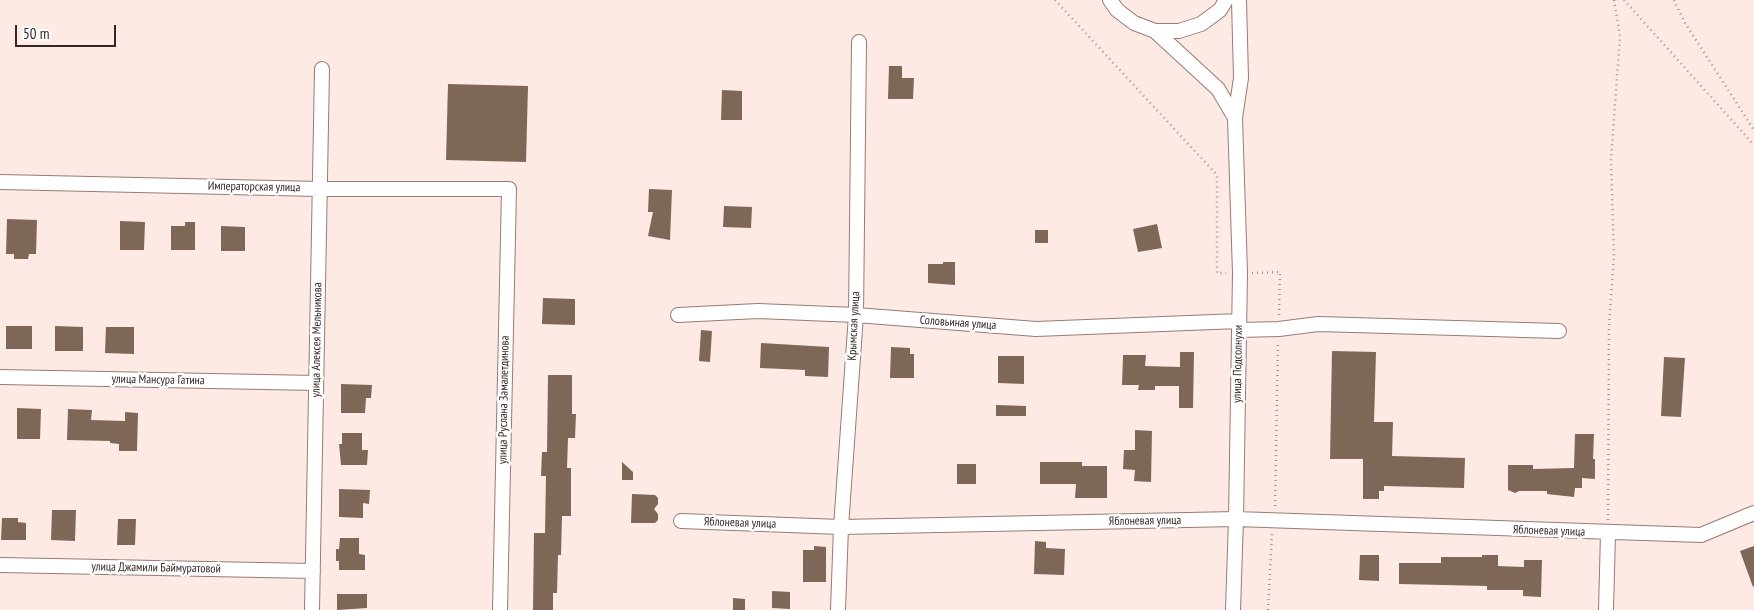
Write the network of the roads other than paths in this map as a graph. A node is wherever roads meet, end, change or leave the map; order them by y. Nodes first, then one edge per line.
1 (1110, 0) edge
2 (1226, 0) edge
3 (1239, 0) edge
4 (1155, 31) junction
5 (859, 42) dead end
6 (322, 69) dead end
7 (1235, 118) junction
8 (0, 182) edge
9 (320, 189) junction
10 (509, 189) joint
11 (678, 315) dead end
12 (856, 315) junction
13 (1239, 326) junction
14 (1559, 331) dead end
15 (0, 377) edge
16 (316, 383) junction
17 (1754, 513) edge
18 (1236, 520) junction
19 (681, 521) dead end
20 (841, 527) junction
21 (1608, 533) junction
22 (0, 565) edge
23 (313, 571) junction
24 (312, 610) edge
25 (500, 610) edge
26 (838, 610) edge
27 (1233, 610) edge
28 (1606, 610) edge

1 - 4 street
2 - 4 street
3 - 7 street, улица Подсолнухи
4 - 7 street
5 - 12 street, Крымская улица
6 - 9 street, улица Алексея Мельникова
7 - 13 street, улица Подсолнухи
8 - 9 street, Императорская улица
9 - 10 street, Императорская улица
9 - 16 street, улица Алексея Мельникова
10 - 25 street, улица Руслана Замалетдинова
11 - 12 street, Соловьиная улица
12 - 13 street, Соловьиная улица
12 - 20 street, Крымская улица
13 - 14 street, Соловьиная улица
13 - 18 street, улица Подсолнухи
15 - 16 street, улица Мансура Гатина
16 - 23 street, улица Алексея Мельникова
17 - 21 street, Яблоневая улица
18 - 20 street, Яблоневая улица
18 - 21 street, Яблоневая улица
18 - 27 street, улица Подсолнухи
19 - 20 street, Яблоневая улица
20 - 26 street, Крымская улица
21 - 28 street
22 - 23 street, улица Джамили Баймуратовой
23 - 24 street, улица Алексея Мельникова

